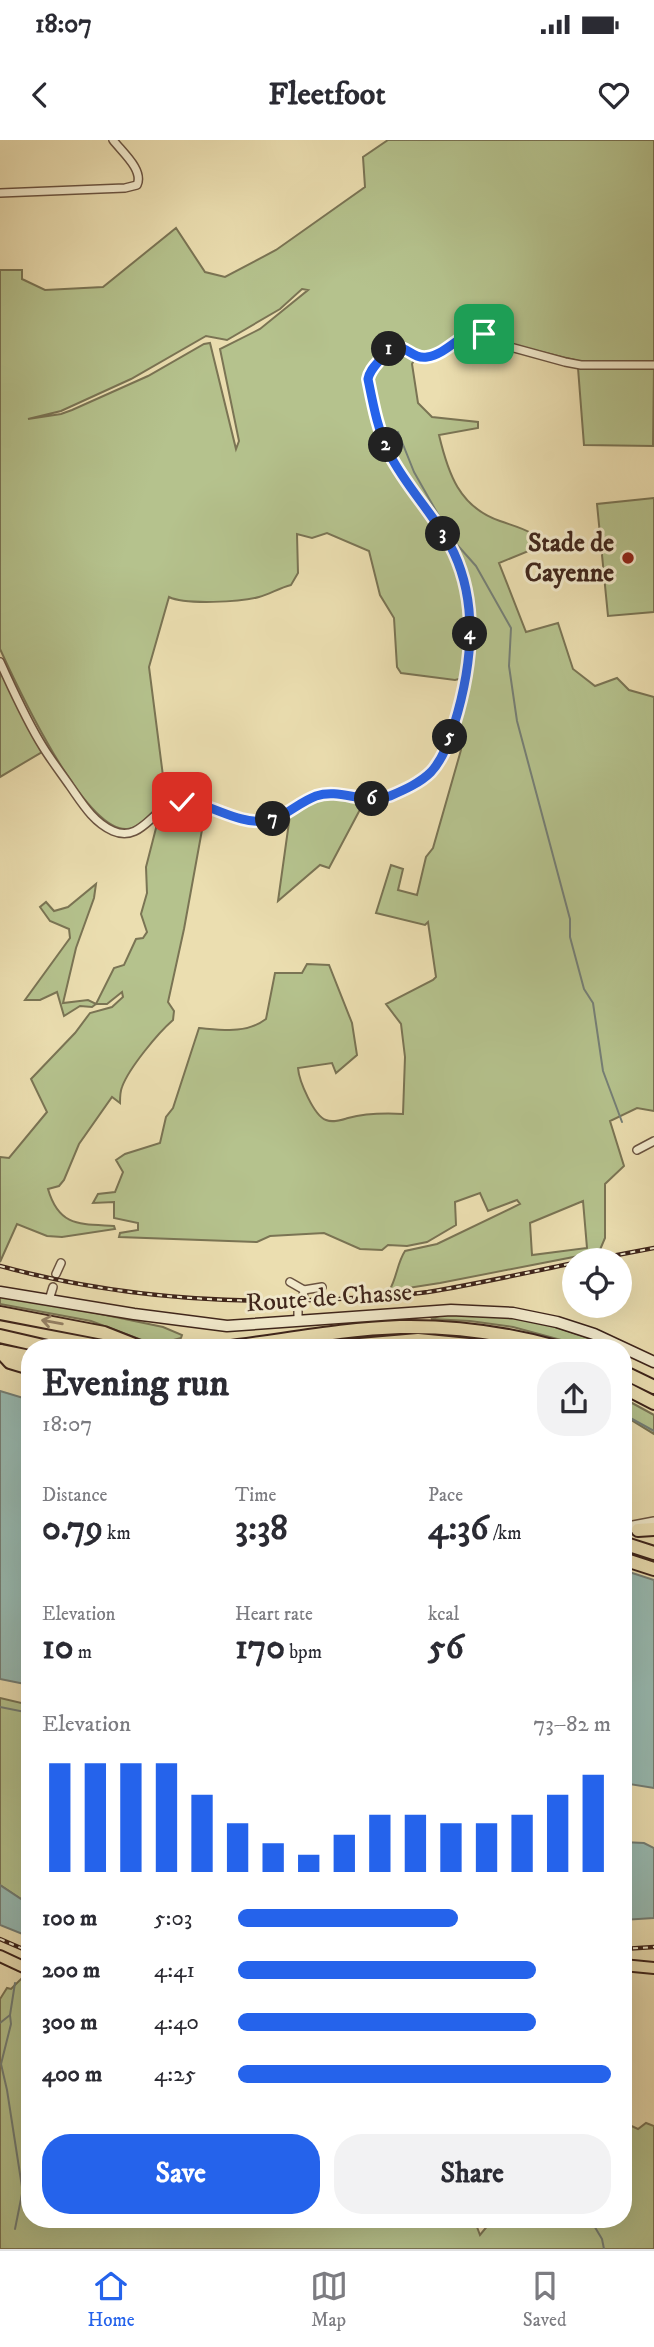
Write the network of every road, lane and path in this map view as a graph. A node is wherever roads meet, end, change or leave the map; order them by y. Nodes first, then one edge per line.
1 (113, 140) edge
2 (0, 194) edge
3 (654, 365) edge
4 (0, 662) edge
5 (654, 1141) edge
6 (638, 1150) dead end
7 (61, 1263) dead end
8 (56, 1274) dead end
9 (290, 1282) dead end
10 (52, 1287) dead end
11 (322, 1287) dead end
12 (0, 1292) edge
13 (49, 1300) junction
14 (0, 1313) edge
15 (0, 1336) edge
16 (119, 1339) edge
17 (289, 1339) edge
18 (523, 1339) edge
19 (605, 1339) edge
20 (21, 1341) edge
21 (0, 1351) edge
22 (632, 1352) edge
23 (21, 1355) edge
24 (654, 1362) edge
25 (21, 1365) edge
26 (632, 1376) edge
27 (654, 1387) edge
28 (632, 1392) edge
29 (654, 1403) edge
30 (654, 1526) edge
31 (632, 1533) edge
32 (632, 1538) edge
33 (632, 1541) edge
34 (654, 1547) edge
35 (654, 1553) edge
36 (632, 1554) edge
37 (654, 1560) edge
38 (632, 1562) edge
39 (654, 1569) edge
40 (0, 1956) edge
41 (21, 1966) edge
42 (632, 1966) edge
43 (654, 1968) edge

1 - 2 street
3 - 4 street
5 - 6 street
7 - 8 street
9 - 11 street
10 - 13 street
12 - 13 main road, Route de Chasse
13 - 19 main road, Route de Chasse
16 -> 14 highway
15 - 20 highway
17 - 18 highway
21 - 23 highway
21 - 25 highway
22 - 24 main road, Route de Chasse
26 - 27 highway
28 - 29 highway
30 - 31 highway
32 - 35 highway
33 - 34 highway
36 - 37 highway
38 - 39 highway
40 - 41 main road
42 - 43 main road

